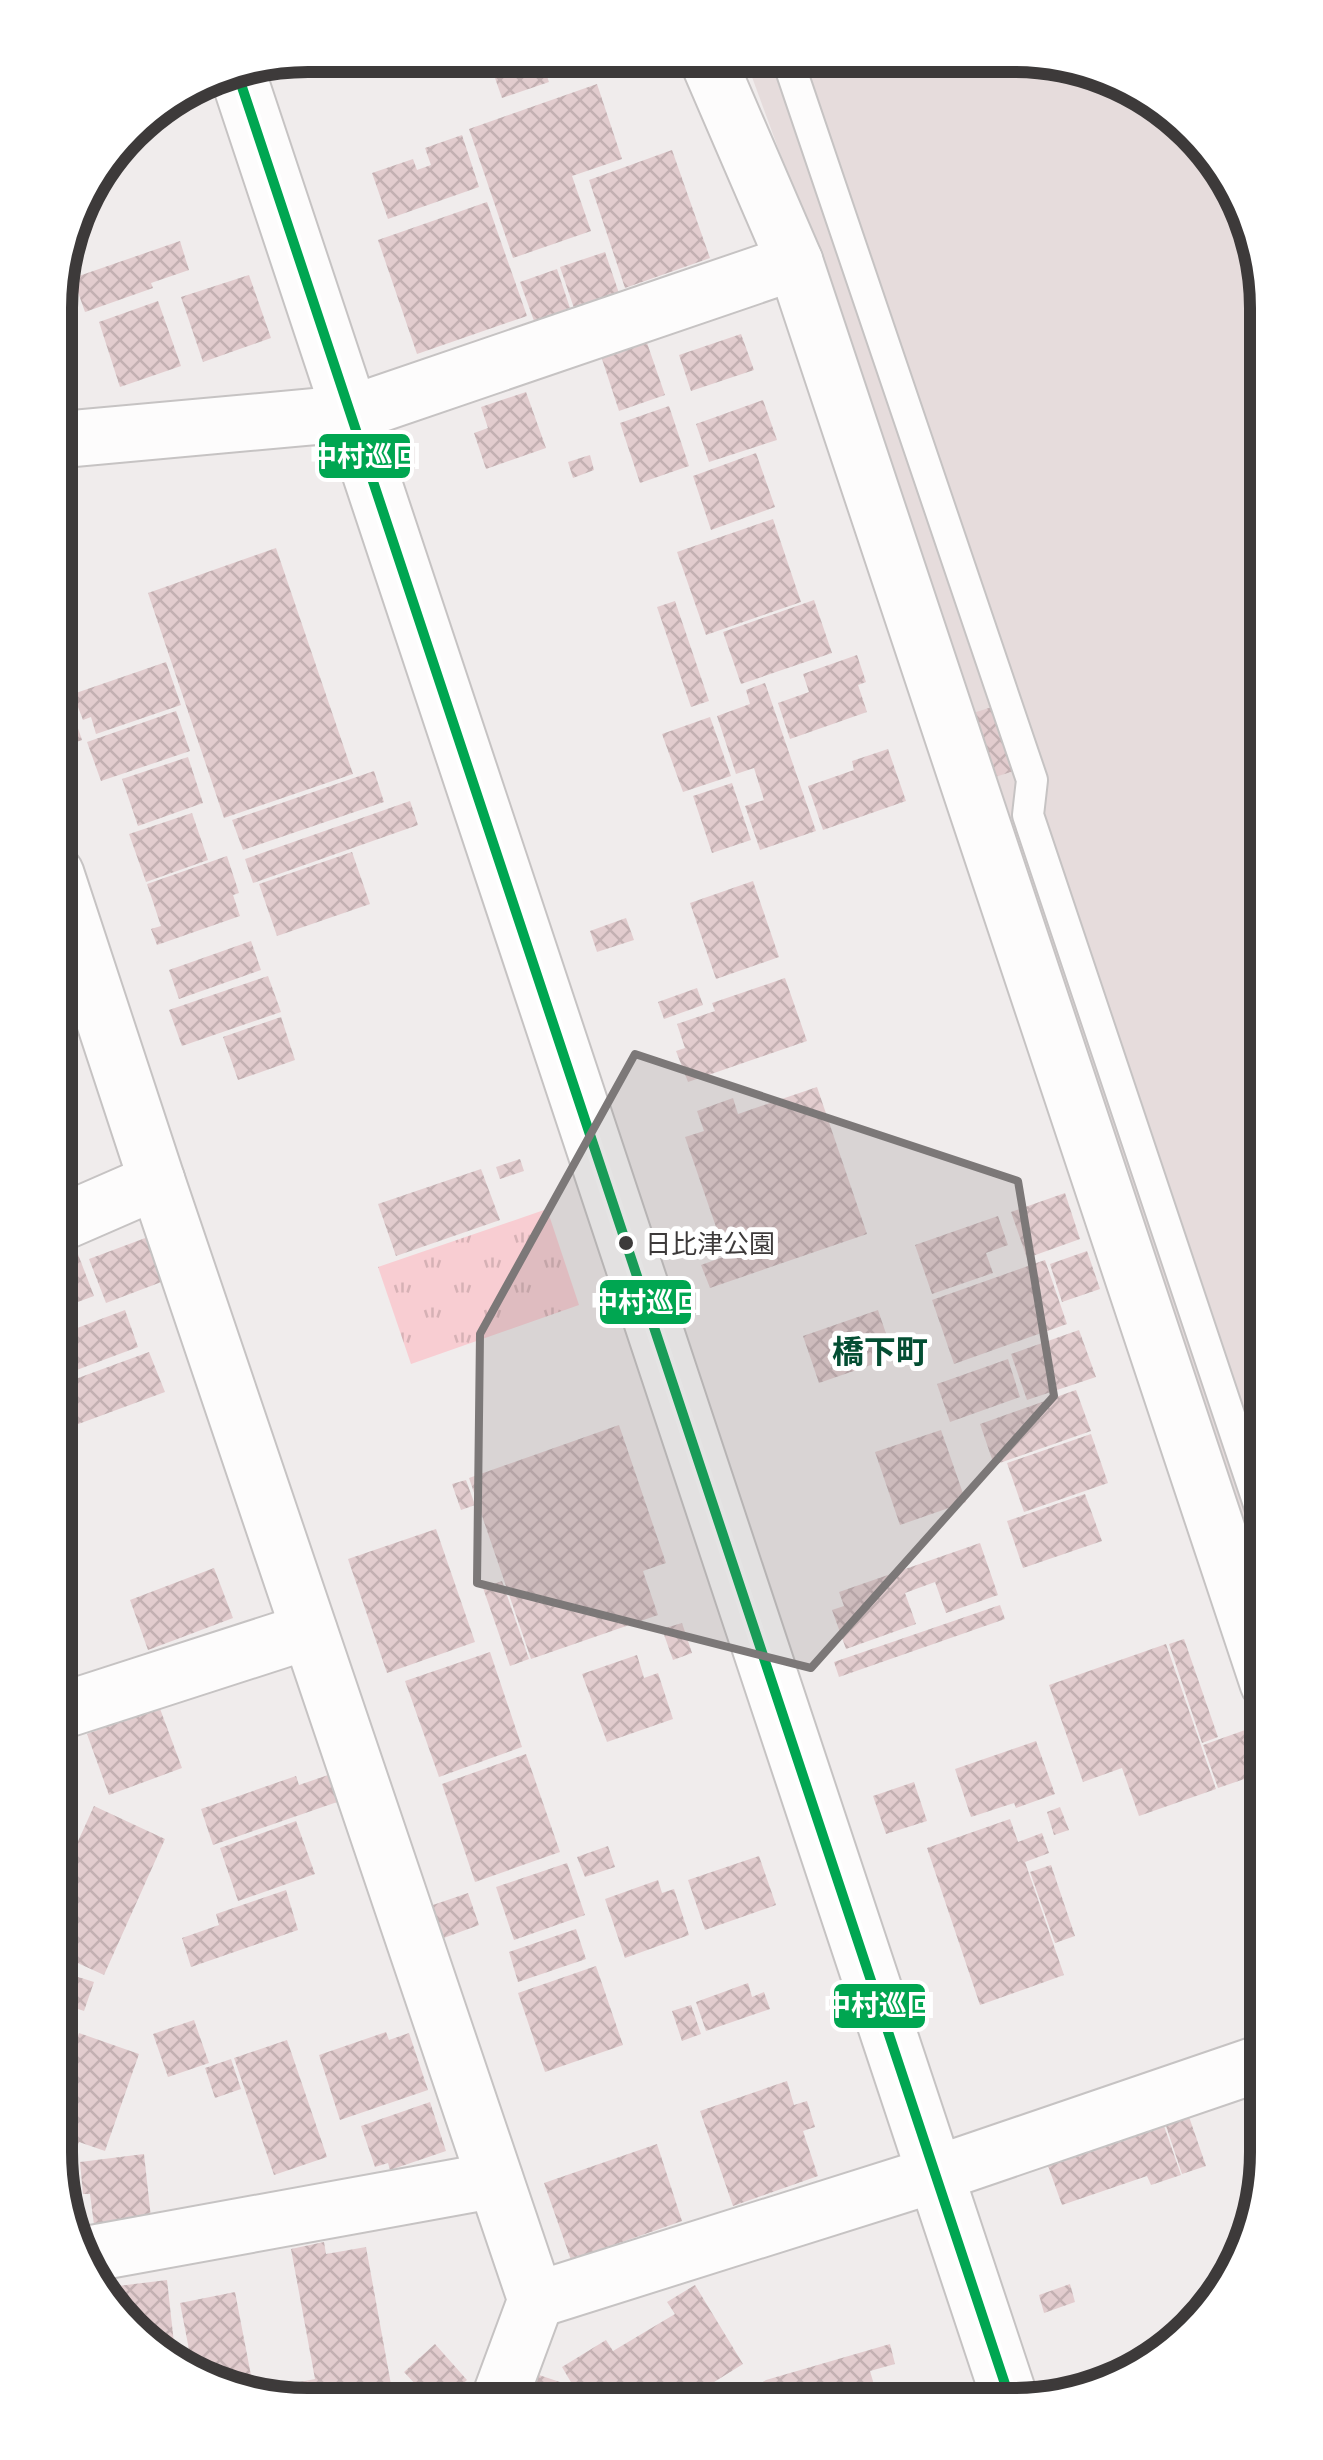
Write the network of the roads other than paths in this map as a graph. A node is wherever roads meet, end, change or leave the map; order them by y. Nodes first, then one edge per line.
1 (712, 72) edge
2 (792, 72) edge
3 (241, 83) edge
4 (795, 262) junction
5 (353, 413) junction
6 (72, 439) edge
7 (72, 923) edge
8 (156, 1181) junction
9 (72, 1218) edge
10 (1250, 1476) edge
11 (1250, 1630) edge
12 (310, 1631) junction
13 (72, 1707) edge
14 (1250, 2068) edge
15 (936, 2174) junction
16 (495, 2180) junction
17 (96, 2253) edge
18 (536, 2300) junction
19 (503, 2388) edge
20 (1006, 2388) edge

1 - 4 street
2 - 10 lane
3 - 5 street
4 - 5 street
4 - 11 street
5 - 6 street
5 - 15 street
7 - 8 street
8 - 9 street
8 - 12 street
12 - 13 street
12 - 16 street
14 - 15 street
15 - 18 street
15 - 20 street
16 - 17 street
16 - 18 street
18 - 19 street

